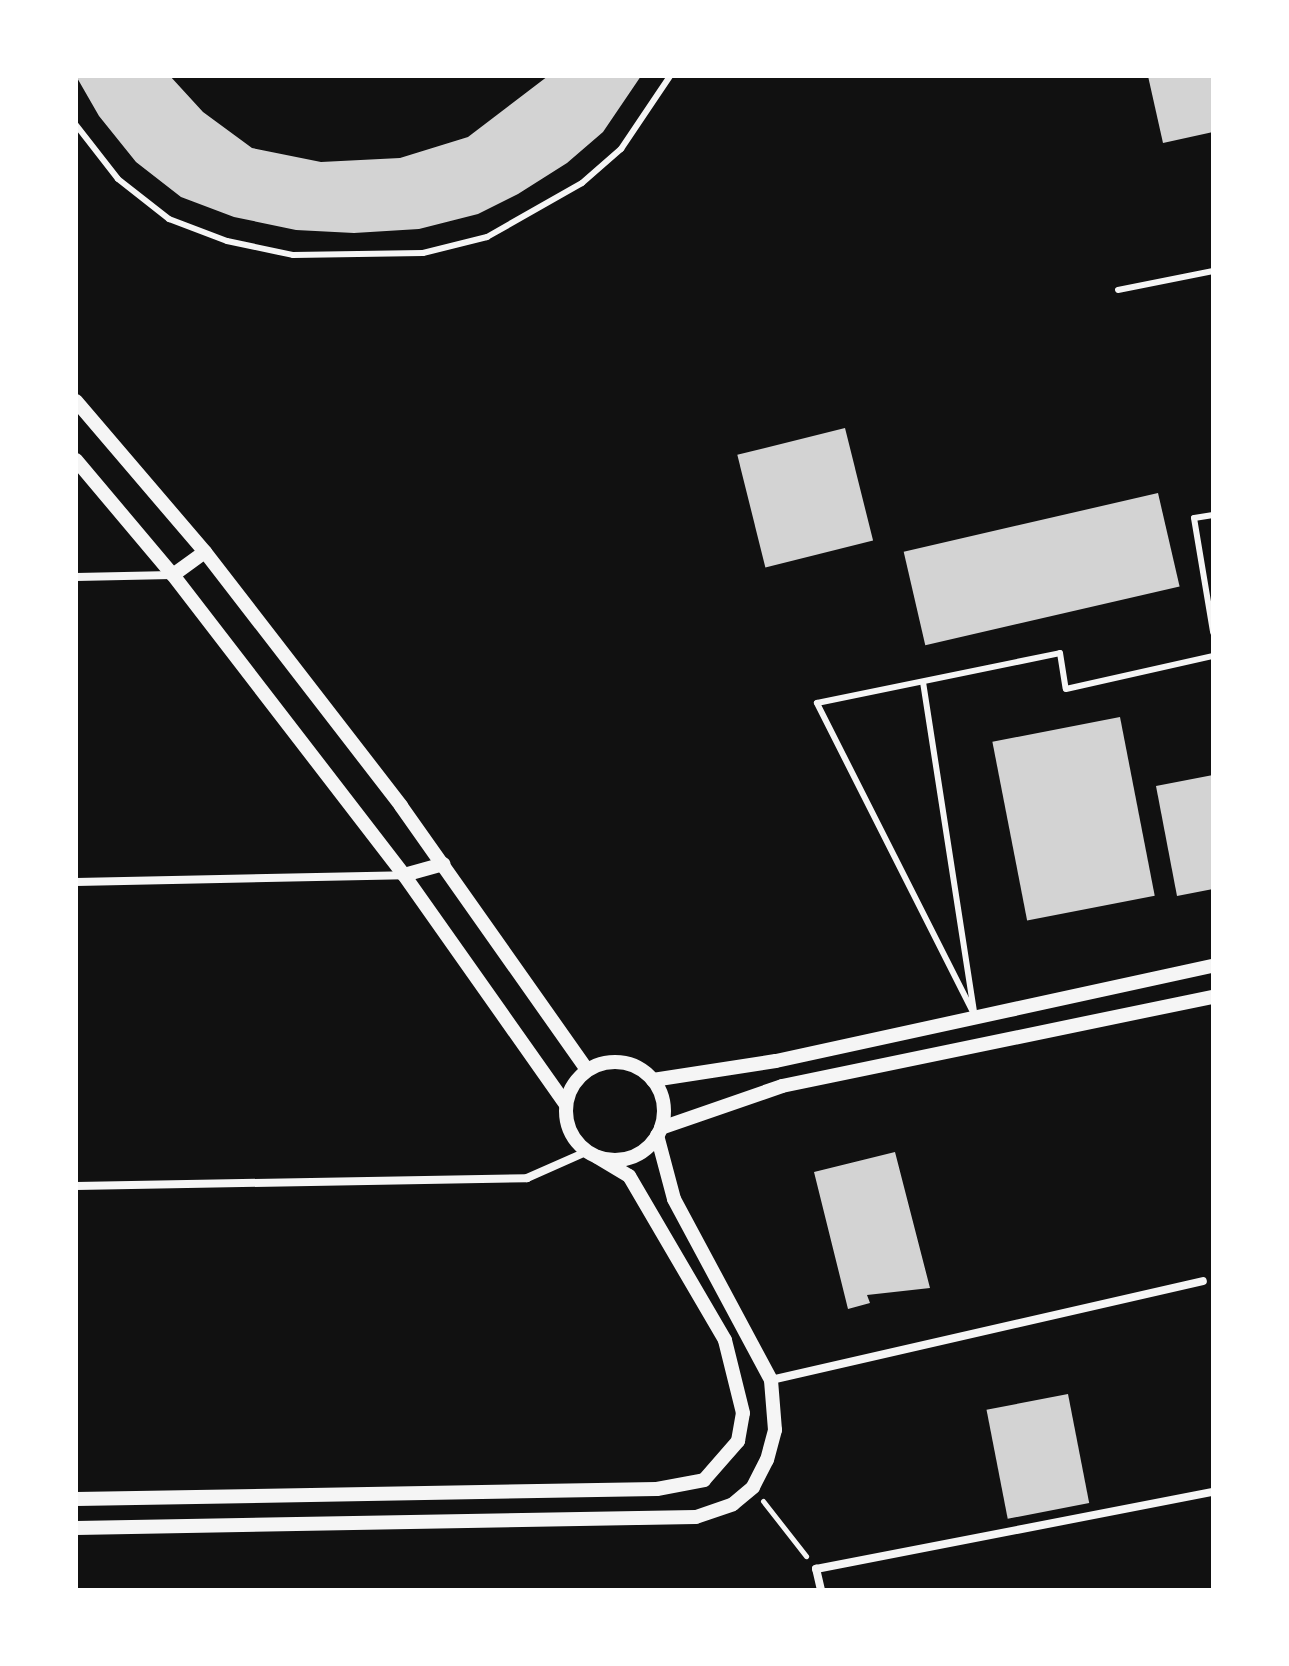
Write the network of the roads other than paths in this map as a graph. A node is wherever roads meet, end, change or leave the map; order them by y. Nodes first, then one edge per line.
1 (670, 76) edge
2 (76, 125) edge
3 (1213, 271) edge
4 (1118, 290) dead end
5 (76, 401) edge
6 (76, 460) edge
7 (1213, 515) edge
8 (205, 552) junction
9 (173, 575) junction
10 (76, 577) edge
11 (1213, 632) edge
12 (1213, 656) edge
13 (923, 682) junction
14 (444, 864) junction
15 (404, 875) junction
16 (76, 882) edge
17 (1213, 966) edge
18 (1213, 997) edge
19 (976, 1018) junction
20 (587, 1070) junction
21 (653, 1080) junction
22 (566, 1105) junction
23 (659, 1132) junction
24 (592, 1154) junction
25 (76, 1186) edge
26 (1203, 1281) dead end
27 (771, 1380) junction
28 (1213, 1492) edge
29 (76, 1499) edge
30 (76, 1528) edge
31 (821, 1590) edge

1 - 2 lane
3 - 4 lane
5 - 8 street
6 - 9 street
7 - 11 lane
8 - 9 street
8 - 14 street
9 - 10 street
9 - 15 street
12 - 13 lane
13 - 19 lane
13 - 19 lane
14 - 15 street
14 - 20 street
15 - 16 street
15 - 22 street
17 - 19 street
18 - 23 street
19 - 21 street
20 - 21 street
20 - 22 street
21 - 23 street
22 - 24 street
23 - 24 street
23 - 27 street
24 - 25 street
24 - 29 street
26 - 27 street
27 - 30 street
28 - 31 street

